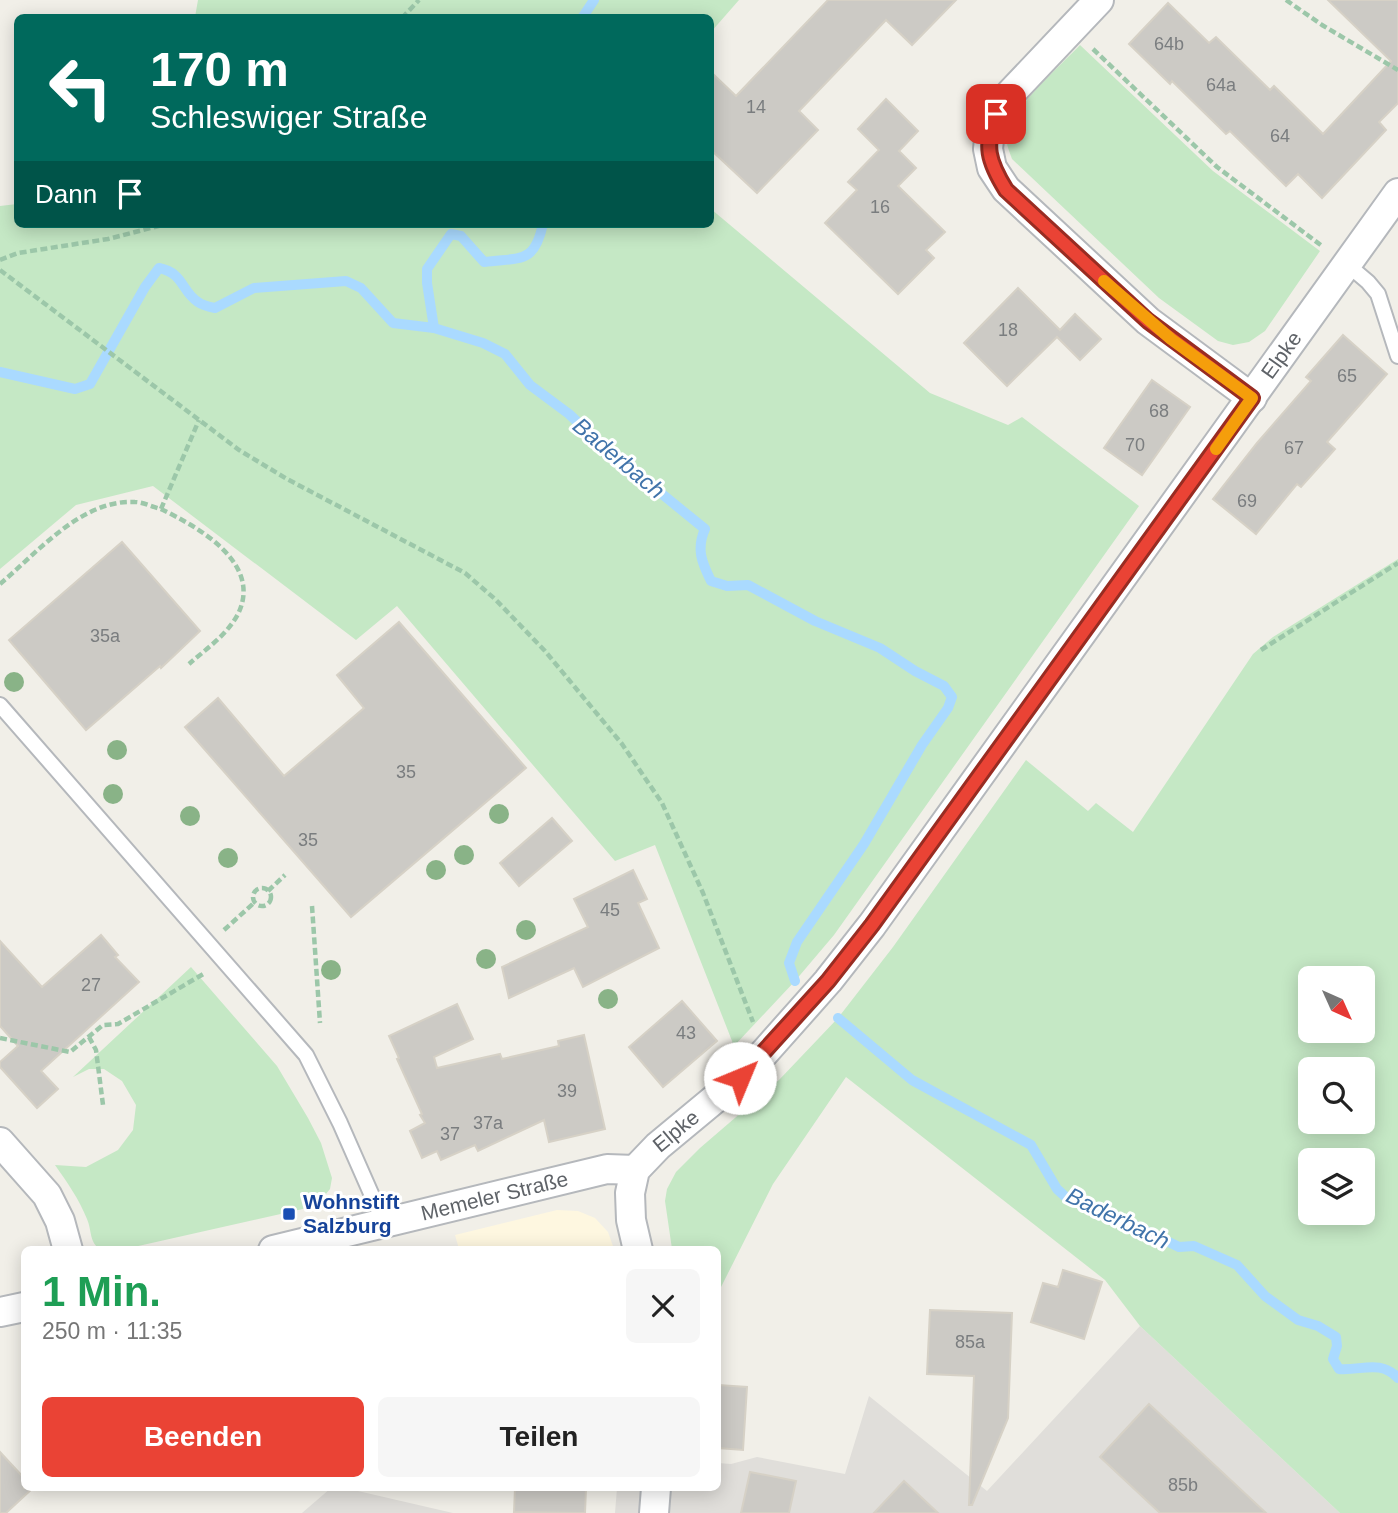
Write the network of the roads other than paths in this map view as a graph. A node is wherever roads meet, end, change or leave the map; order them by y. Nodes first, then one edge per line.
1 (1099, 0) edge
2 (1398, 193) edge
3 (1348, 265) junction
4 (1398, 356) edge
5 (1252, 398) junction
6 (0, 705) edge
7 (0, 1142) edge
8 (635, 1170) junction
9 (384, 1223) junction
10 (67, 1246) edge
11 (289, 1246) edge
12 (637, 1246) edge
13 (21, 1308) edge
14 (0, 1312) edge
15 (656, 1491) edge
16 (654, 1513) edge

1 - 5 street
2 - 3 street, Elpke
3 - 4 lane
3 - 5 street, Elpke
5 - 8 street, Elpke
6 - 9 lane
7 - 10 street
8 - 9 street, Memeler Straße
8 - 12 street, Elpke
9 - 11 street, Memeler Straße
13 - 14 street
15 - 16 street

